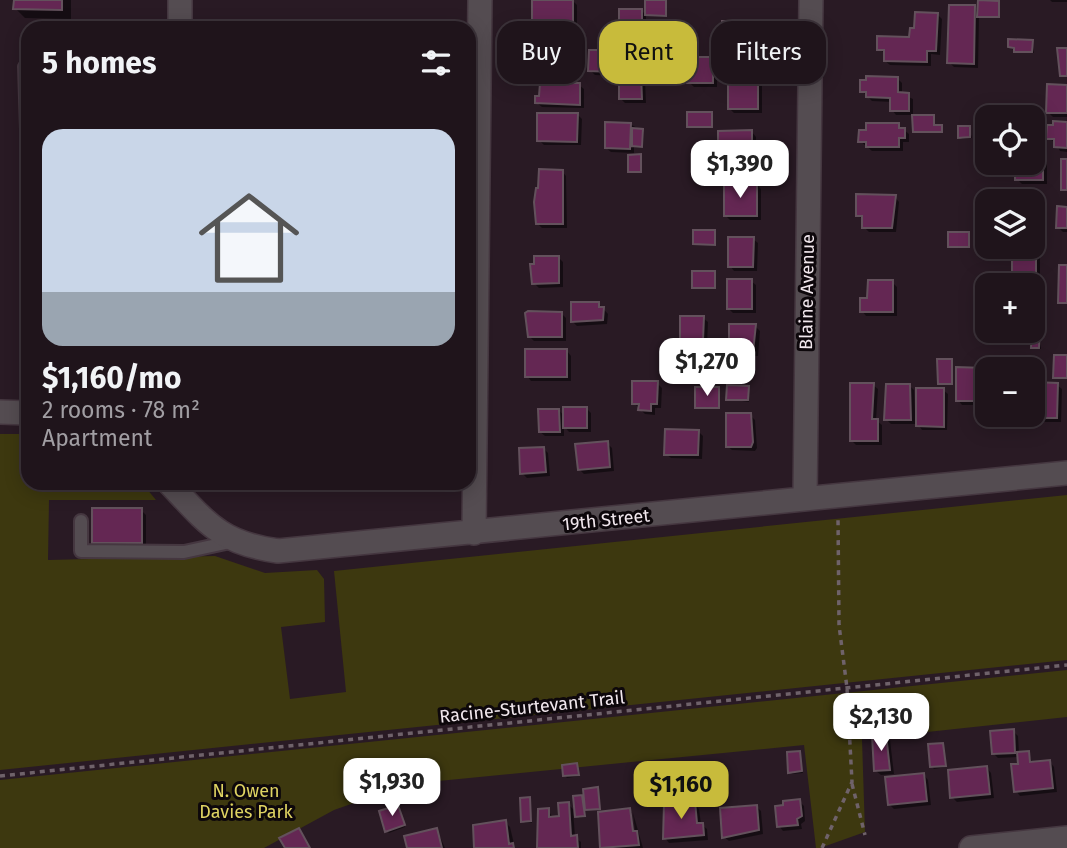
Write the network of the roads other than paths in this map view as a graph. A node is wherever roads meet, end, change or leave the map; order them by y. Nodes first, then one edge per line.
1 (180, 0) edge
2 (480, 0) edge
3 (811, 0) edge
4 (180, 21) edge
5 (476, 355) edge
6 (0, 412) edge
7 (21, 413) edge
8 (1067, 473) edge
9 (177, 490) edge
10 (474, 490) edge
11 (805, 499) junction
12 (81, 521) dead end
13 (474, 533) junction
14 (235, 541) junction
15 (1067, 838) edge
16 (978, 848) edge

1 - 4 street
2 - 5 street
3 - 11 street, Blaine Avenue
6 - 7 street
8 - 11 street, 19th Street
9 - 14 street, 19th Street
10 - 13 street
11 - 13 street, 19th Street
12 - 14 lane
13 - 14 street, 19th Street
15 - 16 street

